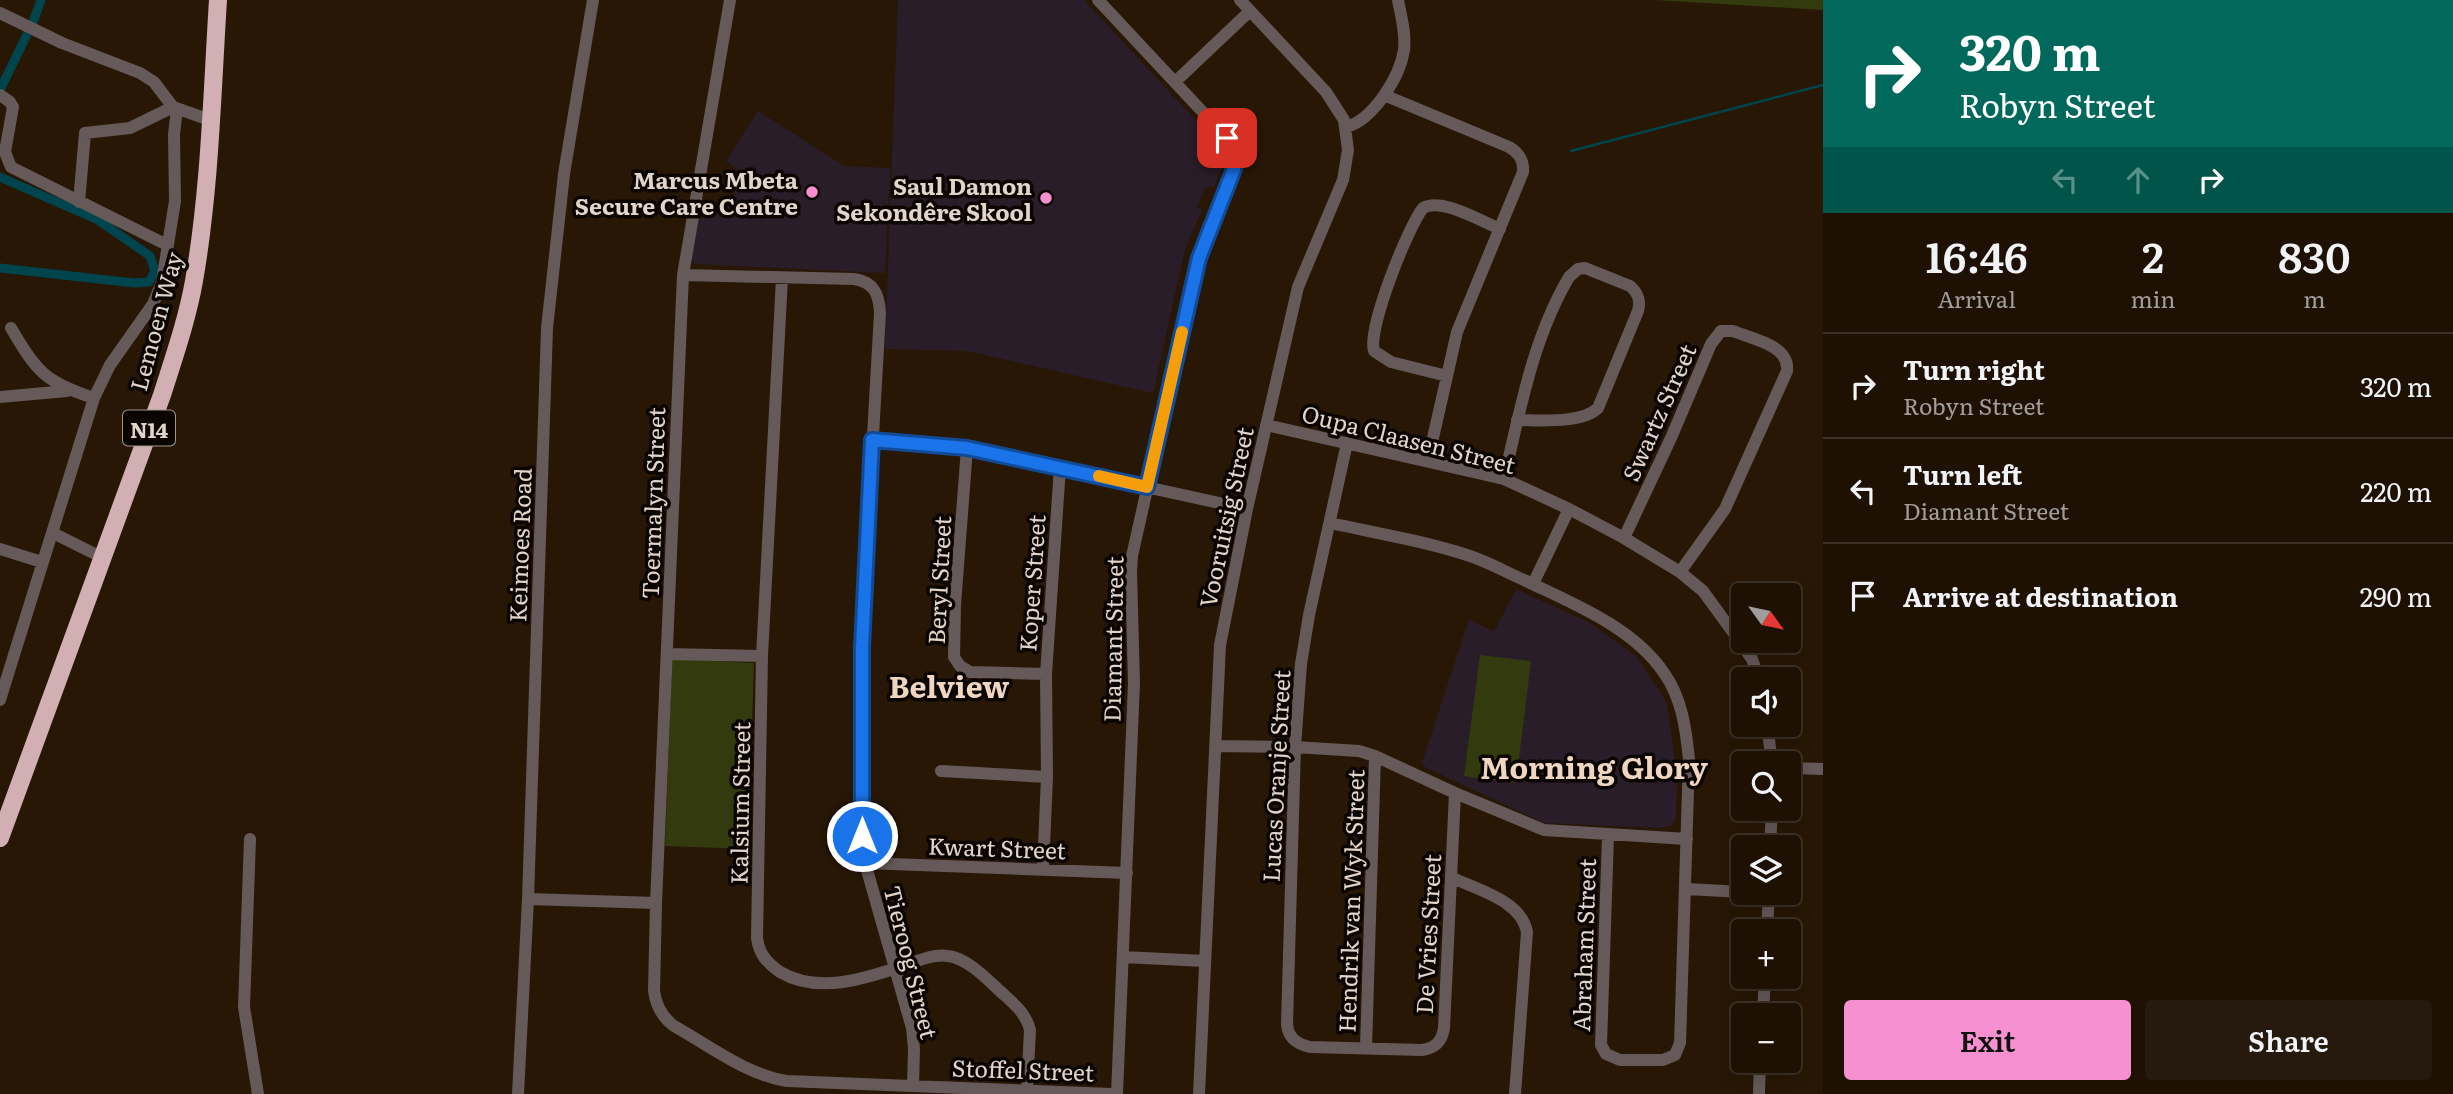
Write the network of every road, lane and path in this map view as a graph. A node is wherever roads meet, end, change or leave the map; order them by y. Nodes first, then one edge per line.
1 (218, 0) edge
2 (593, 0) edge
3 (730, 0) edge
4 (1098, 0) edge
5 (1240, 0) edge
6 (1398, 0) edge
7 (1250, 11) junction
8 (0, 13) edge
9 (1175, 82) junction
10 (1384, 95) junction
11 (4, 97) edge
12 (175, 108) junction
13 (210, 120) junction
14 (1346, 127) junction
15 (79, 202) junction
16 (171, 225) junction
17 (1500, 229) junction
18 (141, 233) junction
19 (167, 245) junction
20 (683, 275) junction
21 (782, 278) junction
22 (11, 328) dead end
23 (1447, 376) junction
24 (71, 391) junction
25 (0, 397) edge
26 (94, 398) junction
27 (1517, 420) junction
28 (1266, 425) junction
29 (872, 440) junction
30 (1347, 443) junction
31 (967, 448) junction
32 (1428, 460) junction
33 (1060, 467) junction
34 (1504, 478) junction
35 (1147, 487) junction
36 (1247, 509) junction
37 (1569, 509) junction
38 (1330, 523) junction
39 (53, 533) junction
40 (1624, 538) junction
41 (0, 550) edge
42 (103, 558) junction
43 (42, 562) junction
44 (1680, 572) junction
45 (1533, 584) junction
46 (667, 654) junction
47 (762, 656) junction
48 (1755, 667) edge
49 (1046, 674) junction
50 (0, 697) edge
51 (1216, 746) junction
52 (1295, 747) junction
53 (1375, 756) junction
54 (1801, 768) edge
55 (1823, 769) edge
56 (941, 771) dead end
57 (1047, 777) junction
58 (1455, 793) junction
59 (1608, 836) junction
60 (0, 838) edge
61 (250, 839) dead end
62 (1687, 839) junction
63 (865, 863) junction
64 (1043, 869) junction
65 (1127, 873) junction
66 (1451, 877) junction
67 (1686, 888) junction
68 (1731, 891) edge
69 (528, 899) junction
70 (656, 902) junction
71 (1123, 957) junction
72 (1205, 961) junction
73 (895, 968) junction
74 (659, 1010) joint
75 (1366, 1048) junction
76 (1760, 1073) edge
77 (913, 1086) junction
78 (1027, 1091) junction
79 (258, 1094) edge
80 (518, 1094) edge
81 (1112, 1094) edge
82 (1117, 1094) edge
83 (1199, 1094) edge
84 (1515, 1094) edge
85 (1759, 1094) edge

1 - 13 highway, Lemoen Way / N14
2 - 69 street, Keimoes Road
3 - 20 street, Toermalyn Street
4 - 9 street, Diamant Street
5 - 7 street, Vooruitsig Street
6 - 10 street
7 - 9 street
7 - 14 street, Vooruitsig Street
8 - 12 street
9 - 35 street, Diamant Street
10 - 14 street
10 - 17 street
11 - 15 street
12 - 13 street
12 - 15 street
12 - 16 street
13 - 42 highway, Lemoen Way / N14
14 - 28 street, Vooruitsig Street
15 - 18 street
16 - 18 street
16 - 19 street
17 - 23 street
17 - 23 street
18 - 19 street
19 - 26 street
20 - 21 street, Tieroog Street
20 - 46 street, Toermalyn Street
21 - 29 street, Tieroog Street
21 - 47 street, Kalsium Street
22 - 24 street
23 - 32 street
24 - 25 street
24 - 26 street
26 - 39 street
27 - 27 street
27 - 34 street
28 - 30 street, Oupa Claasen Street
28 - 36 street, Vooruitsig Street
29 - 31 street
29 - 63 street, Tieroog Street
30 - 32 street, Oupa Claasen Street
30 - 38 street, Lucas Oranje Street
31 - 33 street
31 - 49 street, Beryl Street
32 - 34 street, Oupa Claasen Street
33 - 35 street
33 - 49 street, Koper Street
34 - 37 street, Oupa Claasen Street
35 - 36 street
35 - 65 street, Diamant Street
36 - 51 street, Vooruitsig Street
37 - 40 street, Oupa Claasen Street
37 - 45 street
38 - 45 street
38 - 52 street, Lucas Oranje Street
39 - 42 street
39 - 43 street
40 - 44 street, Oupa Claasen Street
40 - 44 street, Swartz Street
41 - 43 street
42 - 60 highway, Lemoen Way / N14
43 - 50 street
44 - 48 street, Oupa Claasen Street
45 - 62 street
46 - 47 street
46 - 70 street, Toermalyn Street
47 - 73 street, Kalsium Street
49 - 57 street, Koper Street
51 - 52 street
51 - 72 street, Vooruitsig Street
52 - 53 street
52 - 75 street, Lucas Oranje Street
53 - 58 street
53 - 75 street, Hendrik van Wyk Street
54 - 55 street
56 - 57 street
57 - 64 street, Koper Street
58 - 59 street
58 - 66 street, De Vries Street
59 - 62 street
59 - 67 street, Abraham Street
61 - 79 street
62 - 67 street
63 - 64 street, Kwart Street
63 - 73 street, Tieroog Street
64 - 65 street, Kwart Street
65 - 71 street, Diamant Street
66 - 75 street, De Vries Street
66 - 84 street
67 - 68 street
69 - 70 street
69 - 80 street, Keimoes Road
70 - 74 street, Toermalyn Street
71 - 72 street
71 - 82 street, Diamant Street
72 - 83 street, Vooruitsig Street
73 - 77 street, Tieroog Street
73 - 78 street, Kalsium Street
74 - 77 street, Stoffel Street
76 - 85 street
77 - 78 street, Stoffel Street
78 - 81 street, Stoffel Street

